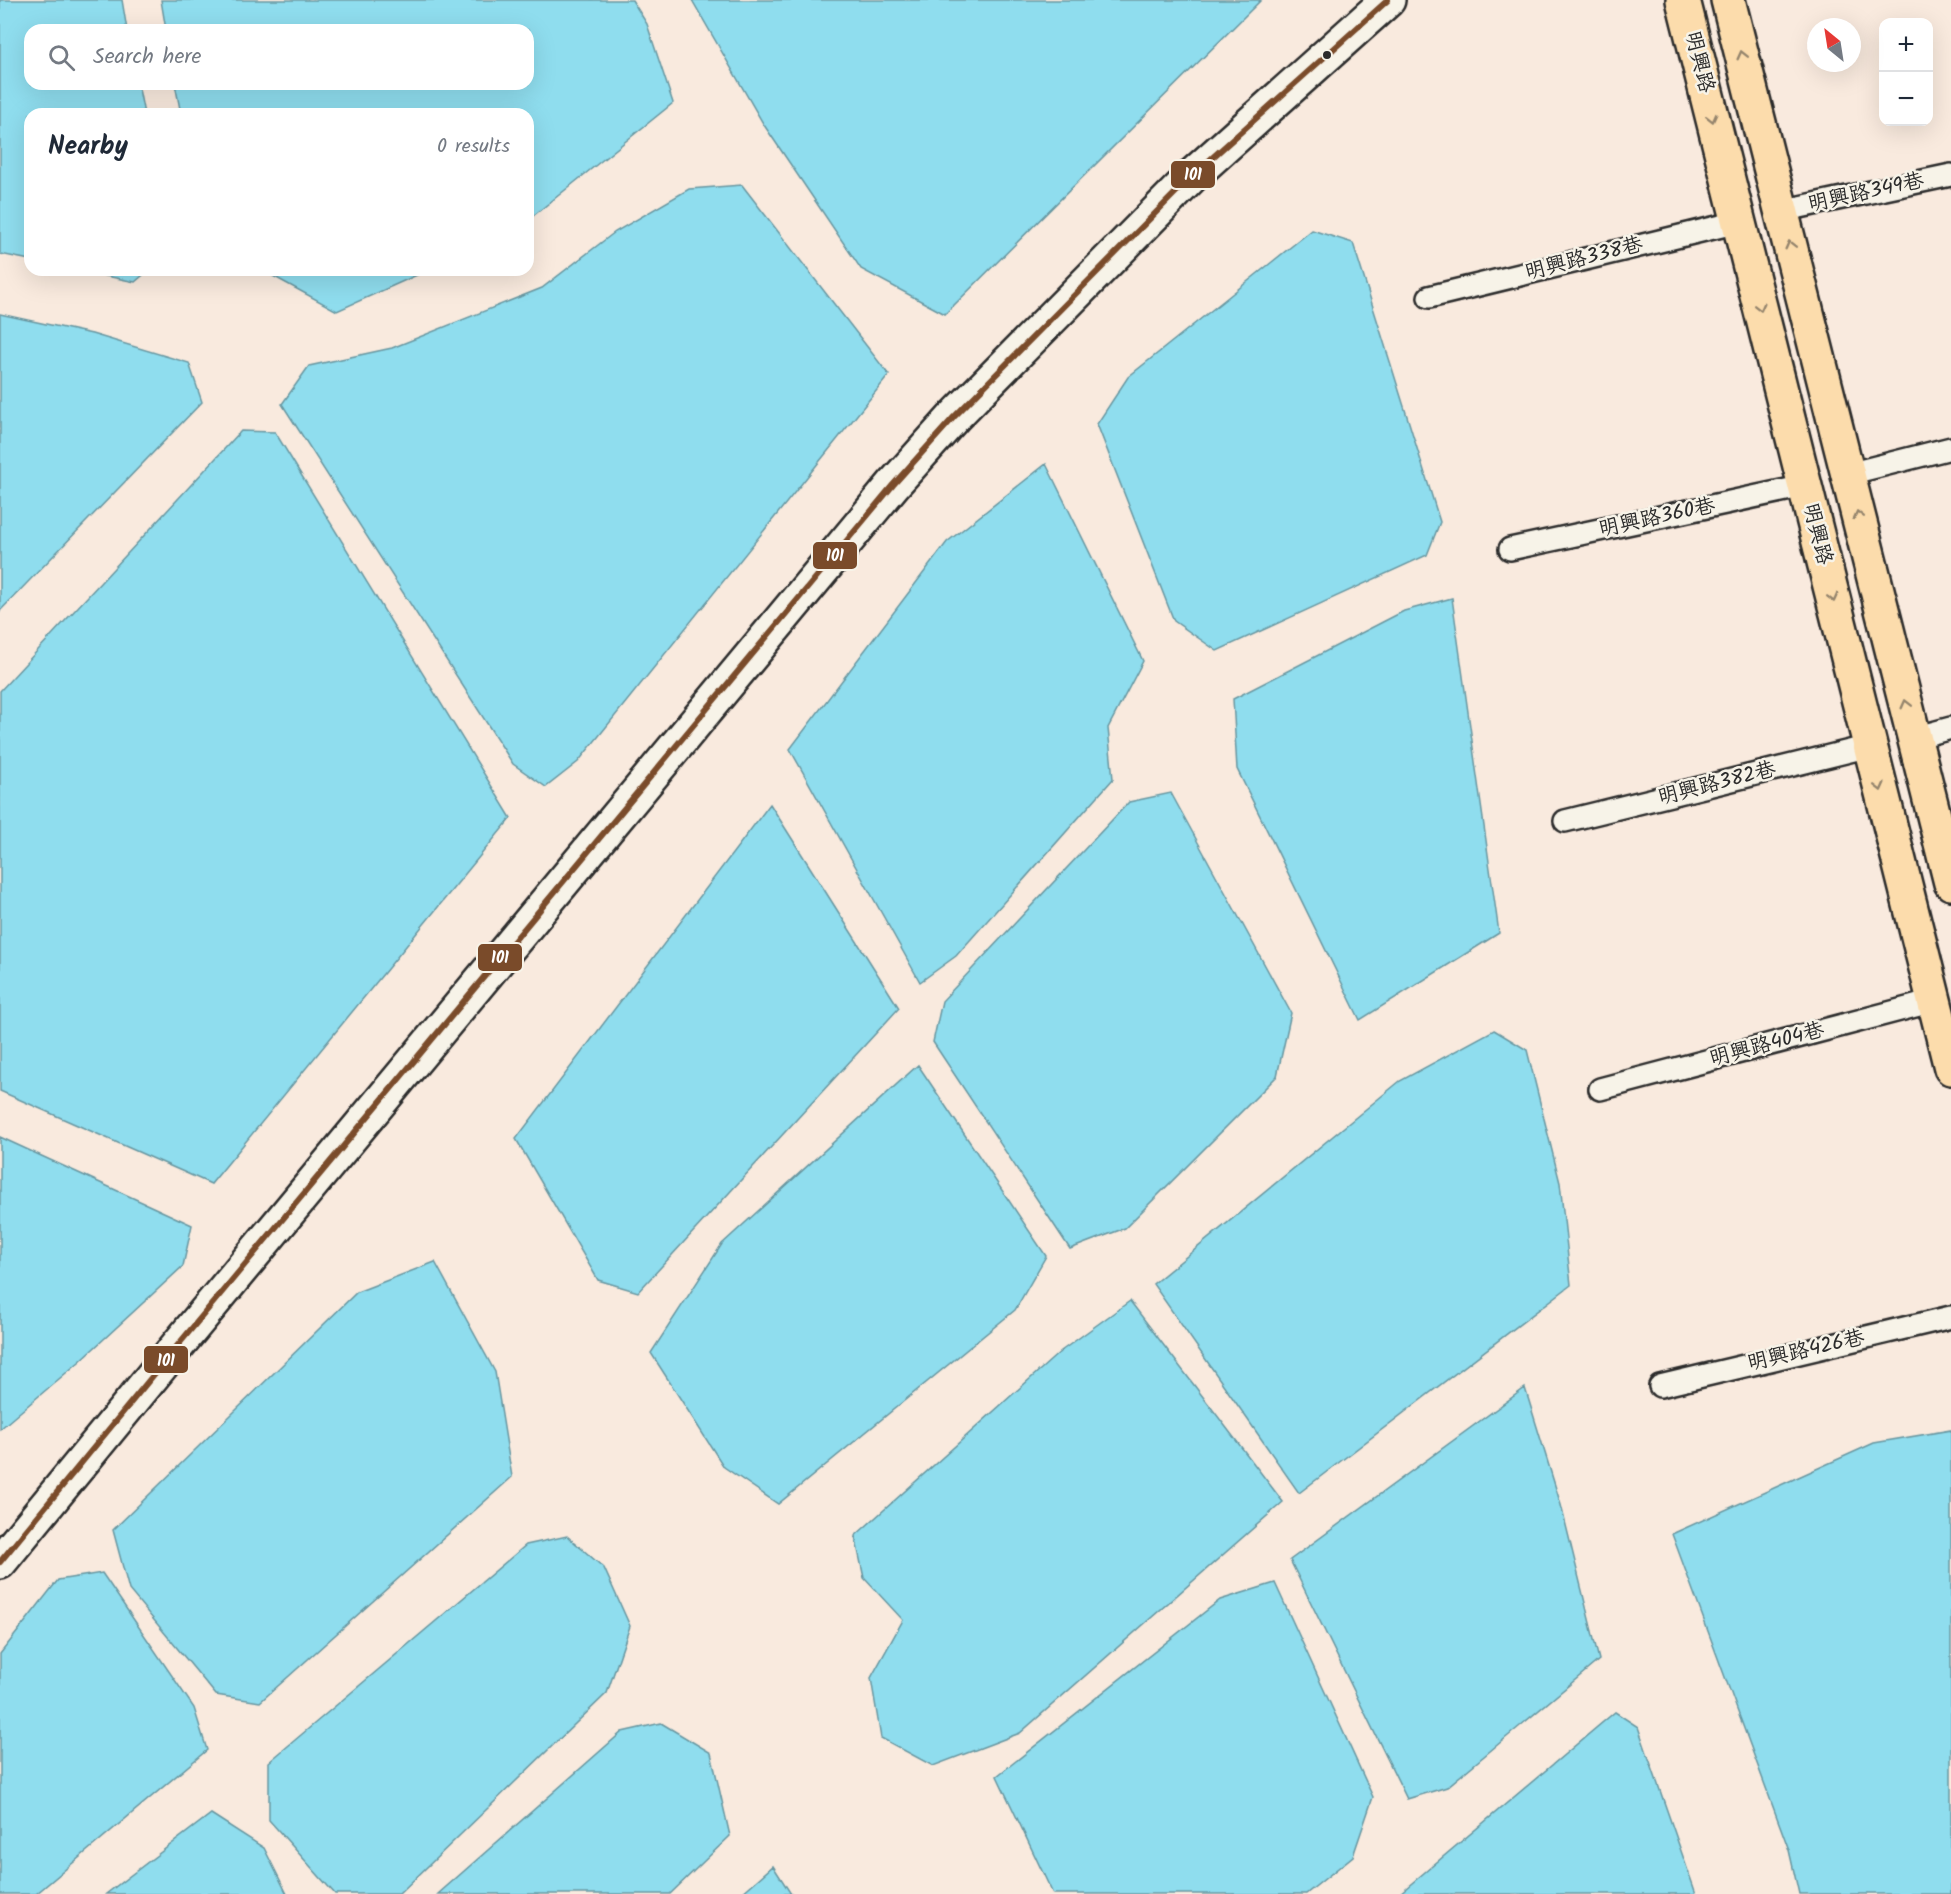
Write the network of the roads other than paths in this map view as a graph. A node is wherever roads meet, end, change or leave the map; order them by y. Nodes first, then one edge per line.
1 (1388, 0) edge
2 (1683, 0) edge
3 (1728, 0) edge
4 (1951, 175) edge
5 (1781, 211) junction
6 (1738, 222) junction
7 (1430, 297) dead end
8 (1951, 448) edge
9 (1848, 474) junction
10 (1804, 486) junction
11 (1509, 549) dead end
12 (1951, 728) edge
13 (1914, 738) junction
14 (1870, 747) junction
15 (1565, 821) dead end
16 (1951, 883) edge
17 (1934, 1001) junction
18 (1951, 1068) edge
19 (1600, 1089) dead end
20 (1951, 1317) edge
21 (1660, 1386) dead end
22 (0, 1562) edge

1 - 22 street
2 -> 6 main road, 明興路
5 -> 3 main road, 明興路
4 - 5 lane, 明興路349巷
9 -> 5 main road, 明興路
6 - 7 lane, 明興路338巷
6 -> 10 main road, 明興路
8 - 9 lane
13 -> 9 main road, 明興路
10 - 11 lane, 明興路360巷
10 -> 14 main road, 明興路
12 - 13 lane
13 - 16 main road, 明興路
14 - 15 lane, 明興路382巷
14 -> 17 main road, 明興路
17 - 18 main road, 明興路
17 - 19 lane, 明興路404巷
20 - 21 lane, 明興路426巷

